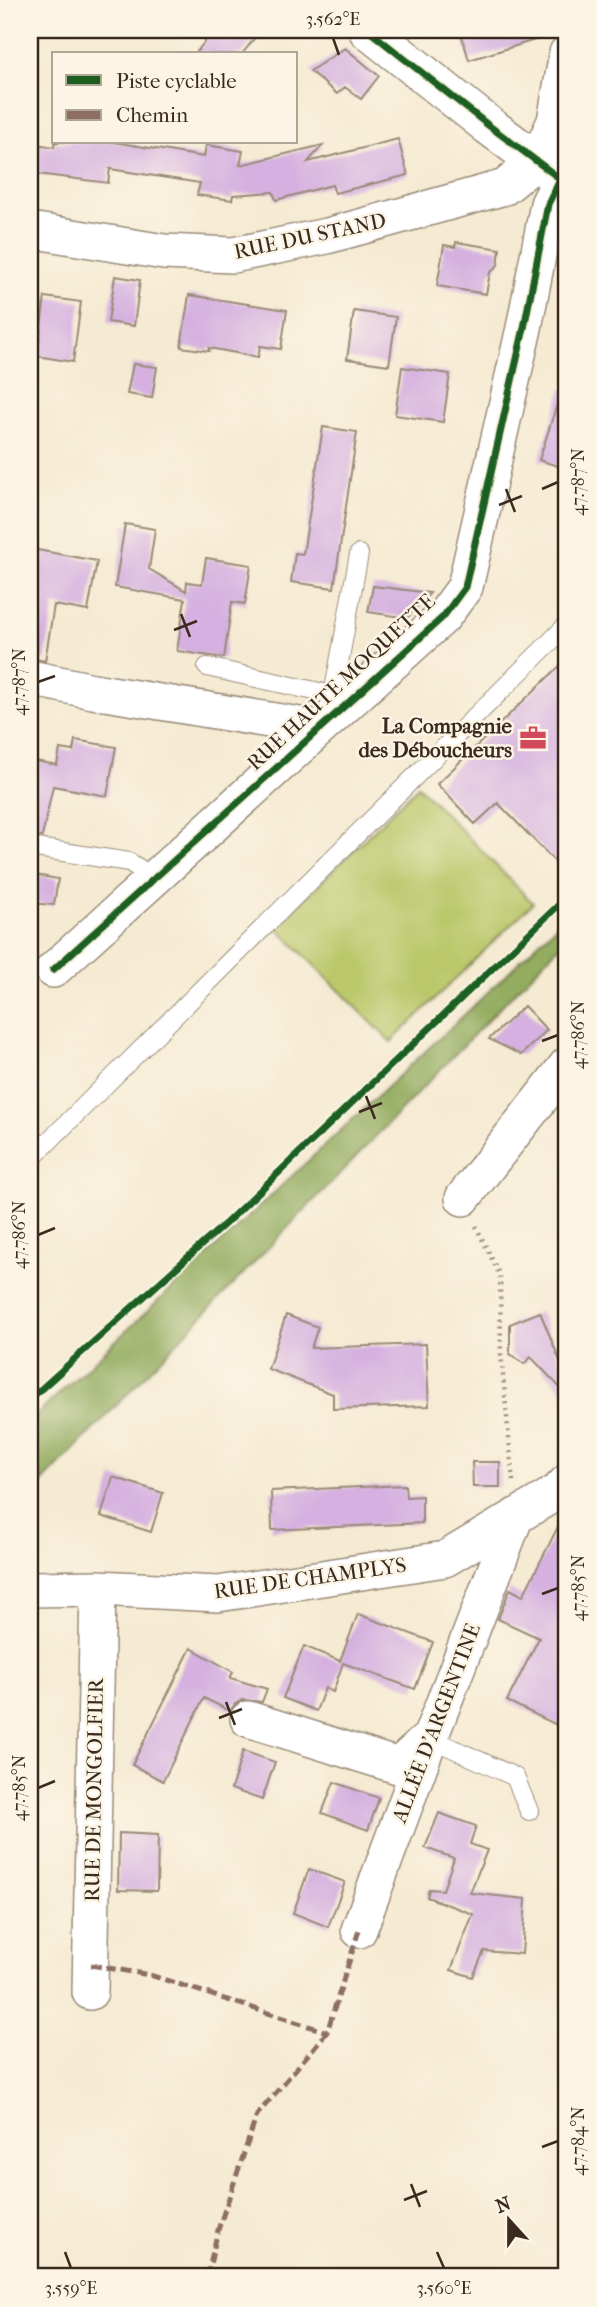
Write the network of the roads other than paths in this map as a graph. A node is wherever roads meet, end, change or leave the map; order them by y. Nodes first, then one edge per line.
1 (368, 30) edge
2 (567, 53) edge
3 (555, 175) edge
4 (30, 230) edge
5 (359, 554) dead end
6 (567, 625) edge
7 (207, 667) dead end
8 (30, 678) edge
9 (342, 697) junction
10 (318, 728) junction
11 (30, 847) edge
12 (154, 878) junction
13 (53, 970) dead end
14 (567, 1065) edge
15 (30, 1160) edge
16 (463, 1198) road end
17 (567, 1482) edge
18 (516, 1516) junction
19 (98, 1588) junction
20 (30, 1589) edge
21 (248, 1719) dead end
22 (430, 1738) junction
23 (529, 1811) dead end
24 (359, 1930) dead end
25 (90, 1992) dead end

1 - 3 main road
2 - 3 street, RUE HAUTE MOQUETTE
3 - 4 street, RUE DU STAND
3 - 9 street, RUE HAUTE MOQUETTE
5 - 9 lane
6 - 15 lane
7 - 9 lane
8 - 10 street
9 - 10 street, RUE HAUTE MOQUETTE
10 - 12 street, RUE HAUTE MOQUETTE
11 - 12 lane
12 - 13 street, RUE HAUTE MOQUETTE
14 - 16 street
17 - 18 street, RUE DE CHAMPLYS
18 - 19 street, RUE DE CHAMPLYS
18 - 22 street, ALLÉE D'ARGENTINE
19 - 20 street, RUE DE CHAMPLYS
19 - 25 street, RUE DE MONGOLFIER
21 - 22 street
22 - 23 lane
22 - 24 street, ALLÉE D'ARGENTINE

